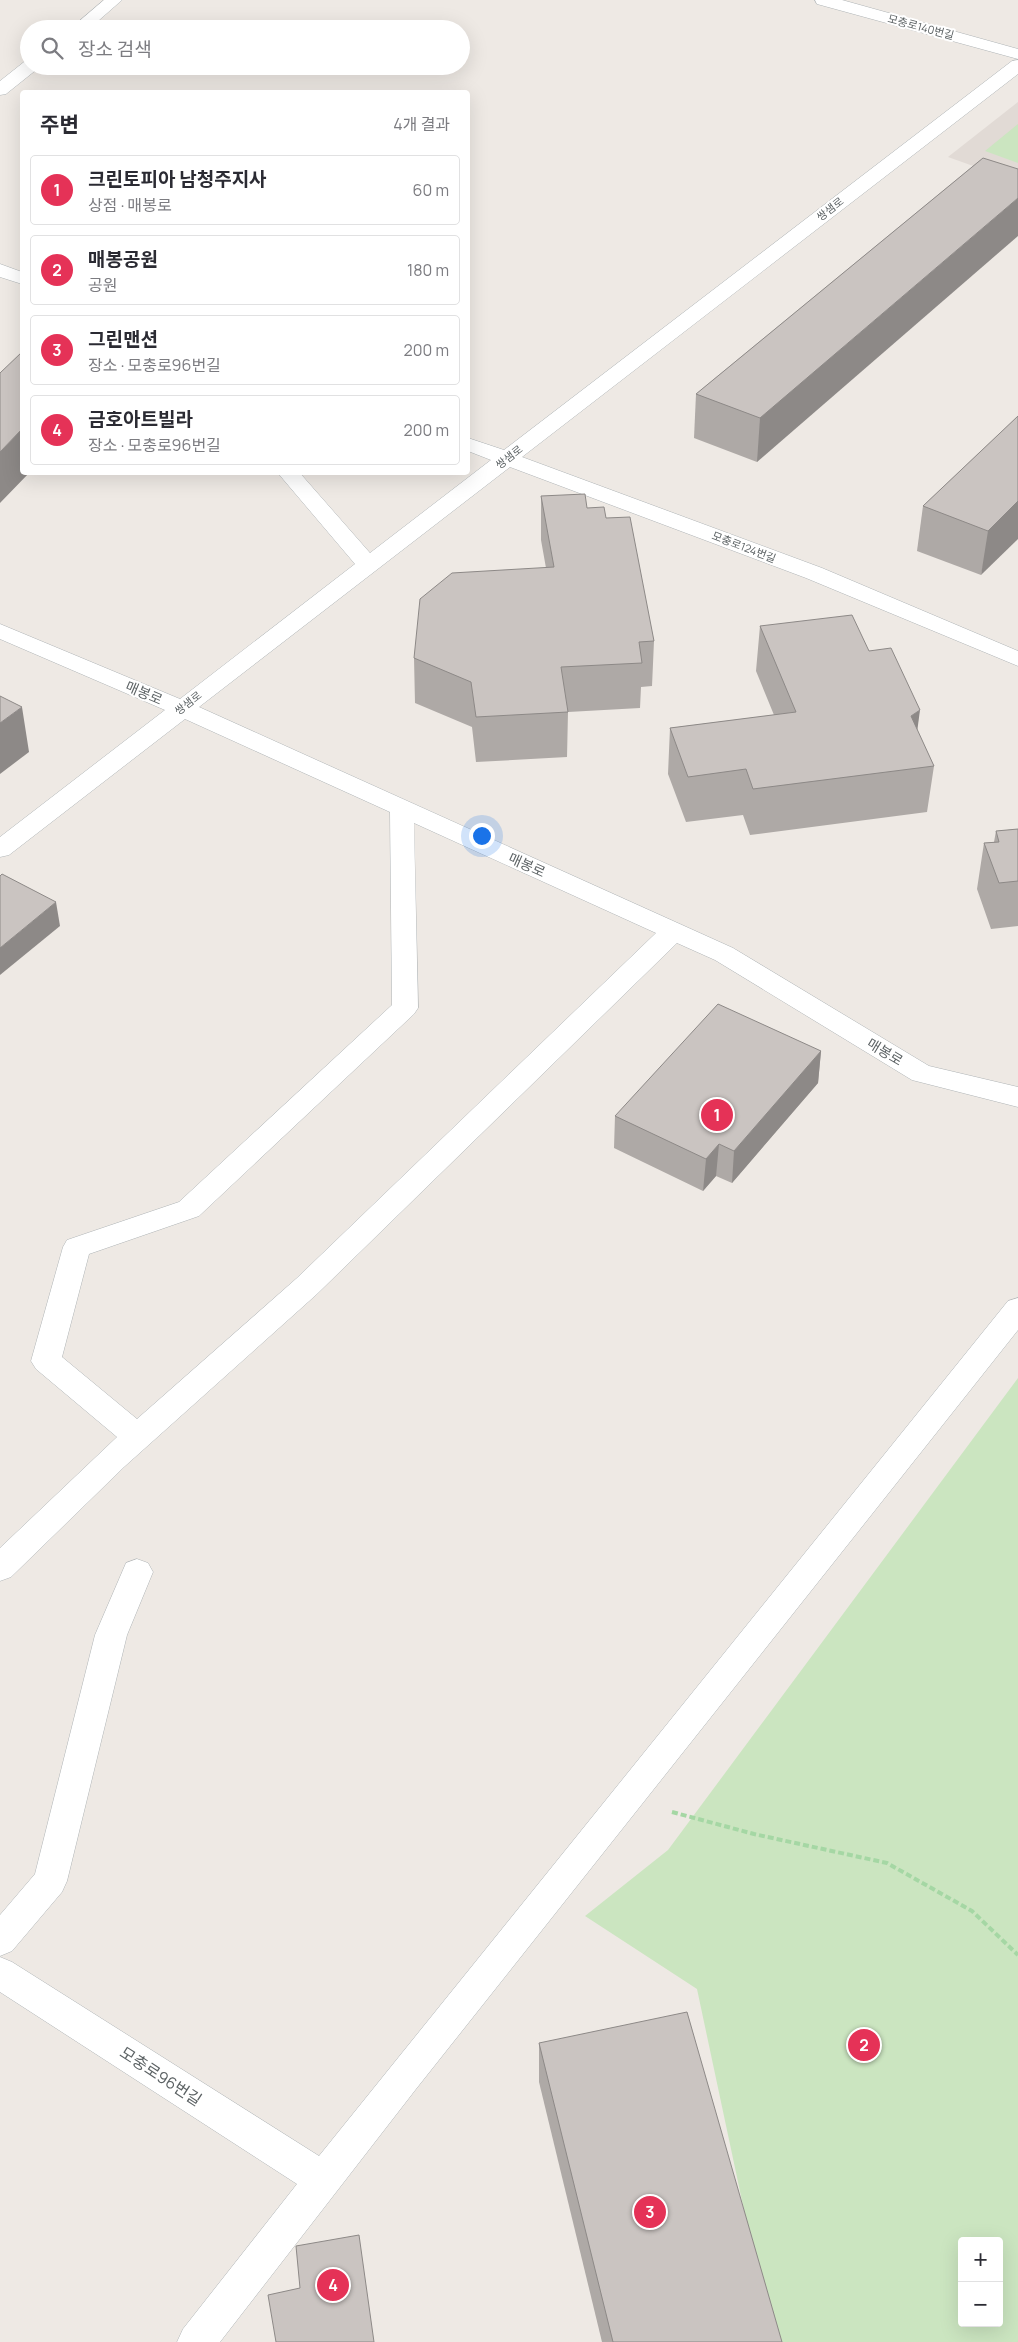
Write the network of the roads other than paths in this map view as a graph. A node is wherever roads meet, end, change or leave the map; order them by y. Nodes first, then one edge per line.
1 (114, 0) edge
2 (823, 0) edge
3 (89, 20) edge
4 (1018, 54) edge
5 (1018, 65) edge
6 (20, 74) edge
7 (0, 90) edge
8 (0, 270) edge
9 (20, 277) edge
10 (470, 445) edge
11 (508, 458) junction
12 (289, 475) edge
13 (368, 565) junction
14 (0, 631) edge
15 (1018, 659) edge
16 (181, 708) junction
17 (402, 808) junction
18 (0, 849) edge
19 (674, 931) junction
20 (1018, 1097) edge
21 (1018, 1308) edge
22 (137, 1436) junction
23 (0, 1568) edge
24 (138, 1572) dead end
25 (0, 1940) edge
26 (0, 1973) edge
27 (322, 2179) junction
28 (196, 2342) edge

1 - 3 street
2 - 4 street, 모충로140번길
5 - 11 street, 쌍샘로
6 - 7 street
8 - 9 street
10 - 11 street, 모충로124번길
11 - 13 street, 쌍샘로
11 - 15 street, 모충로124번길
12 - 13 street
13 - 16 street, 쌍샘로
14 - 16 street, 매봉로
16 - 17 street, 매봉로
16 - 18 street, 쌍샘로
17 - 19 street, 매봉로
17 - 22 street
19 - 20 street, 매봉로
19 - 22 street
21 - 27 street
22 - 23 street
24 - 25 street
26 - 27 street, 모충로96번길
27 - 28 street

